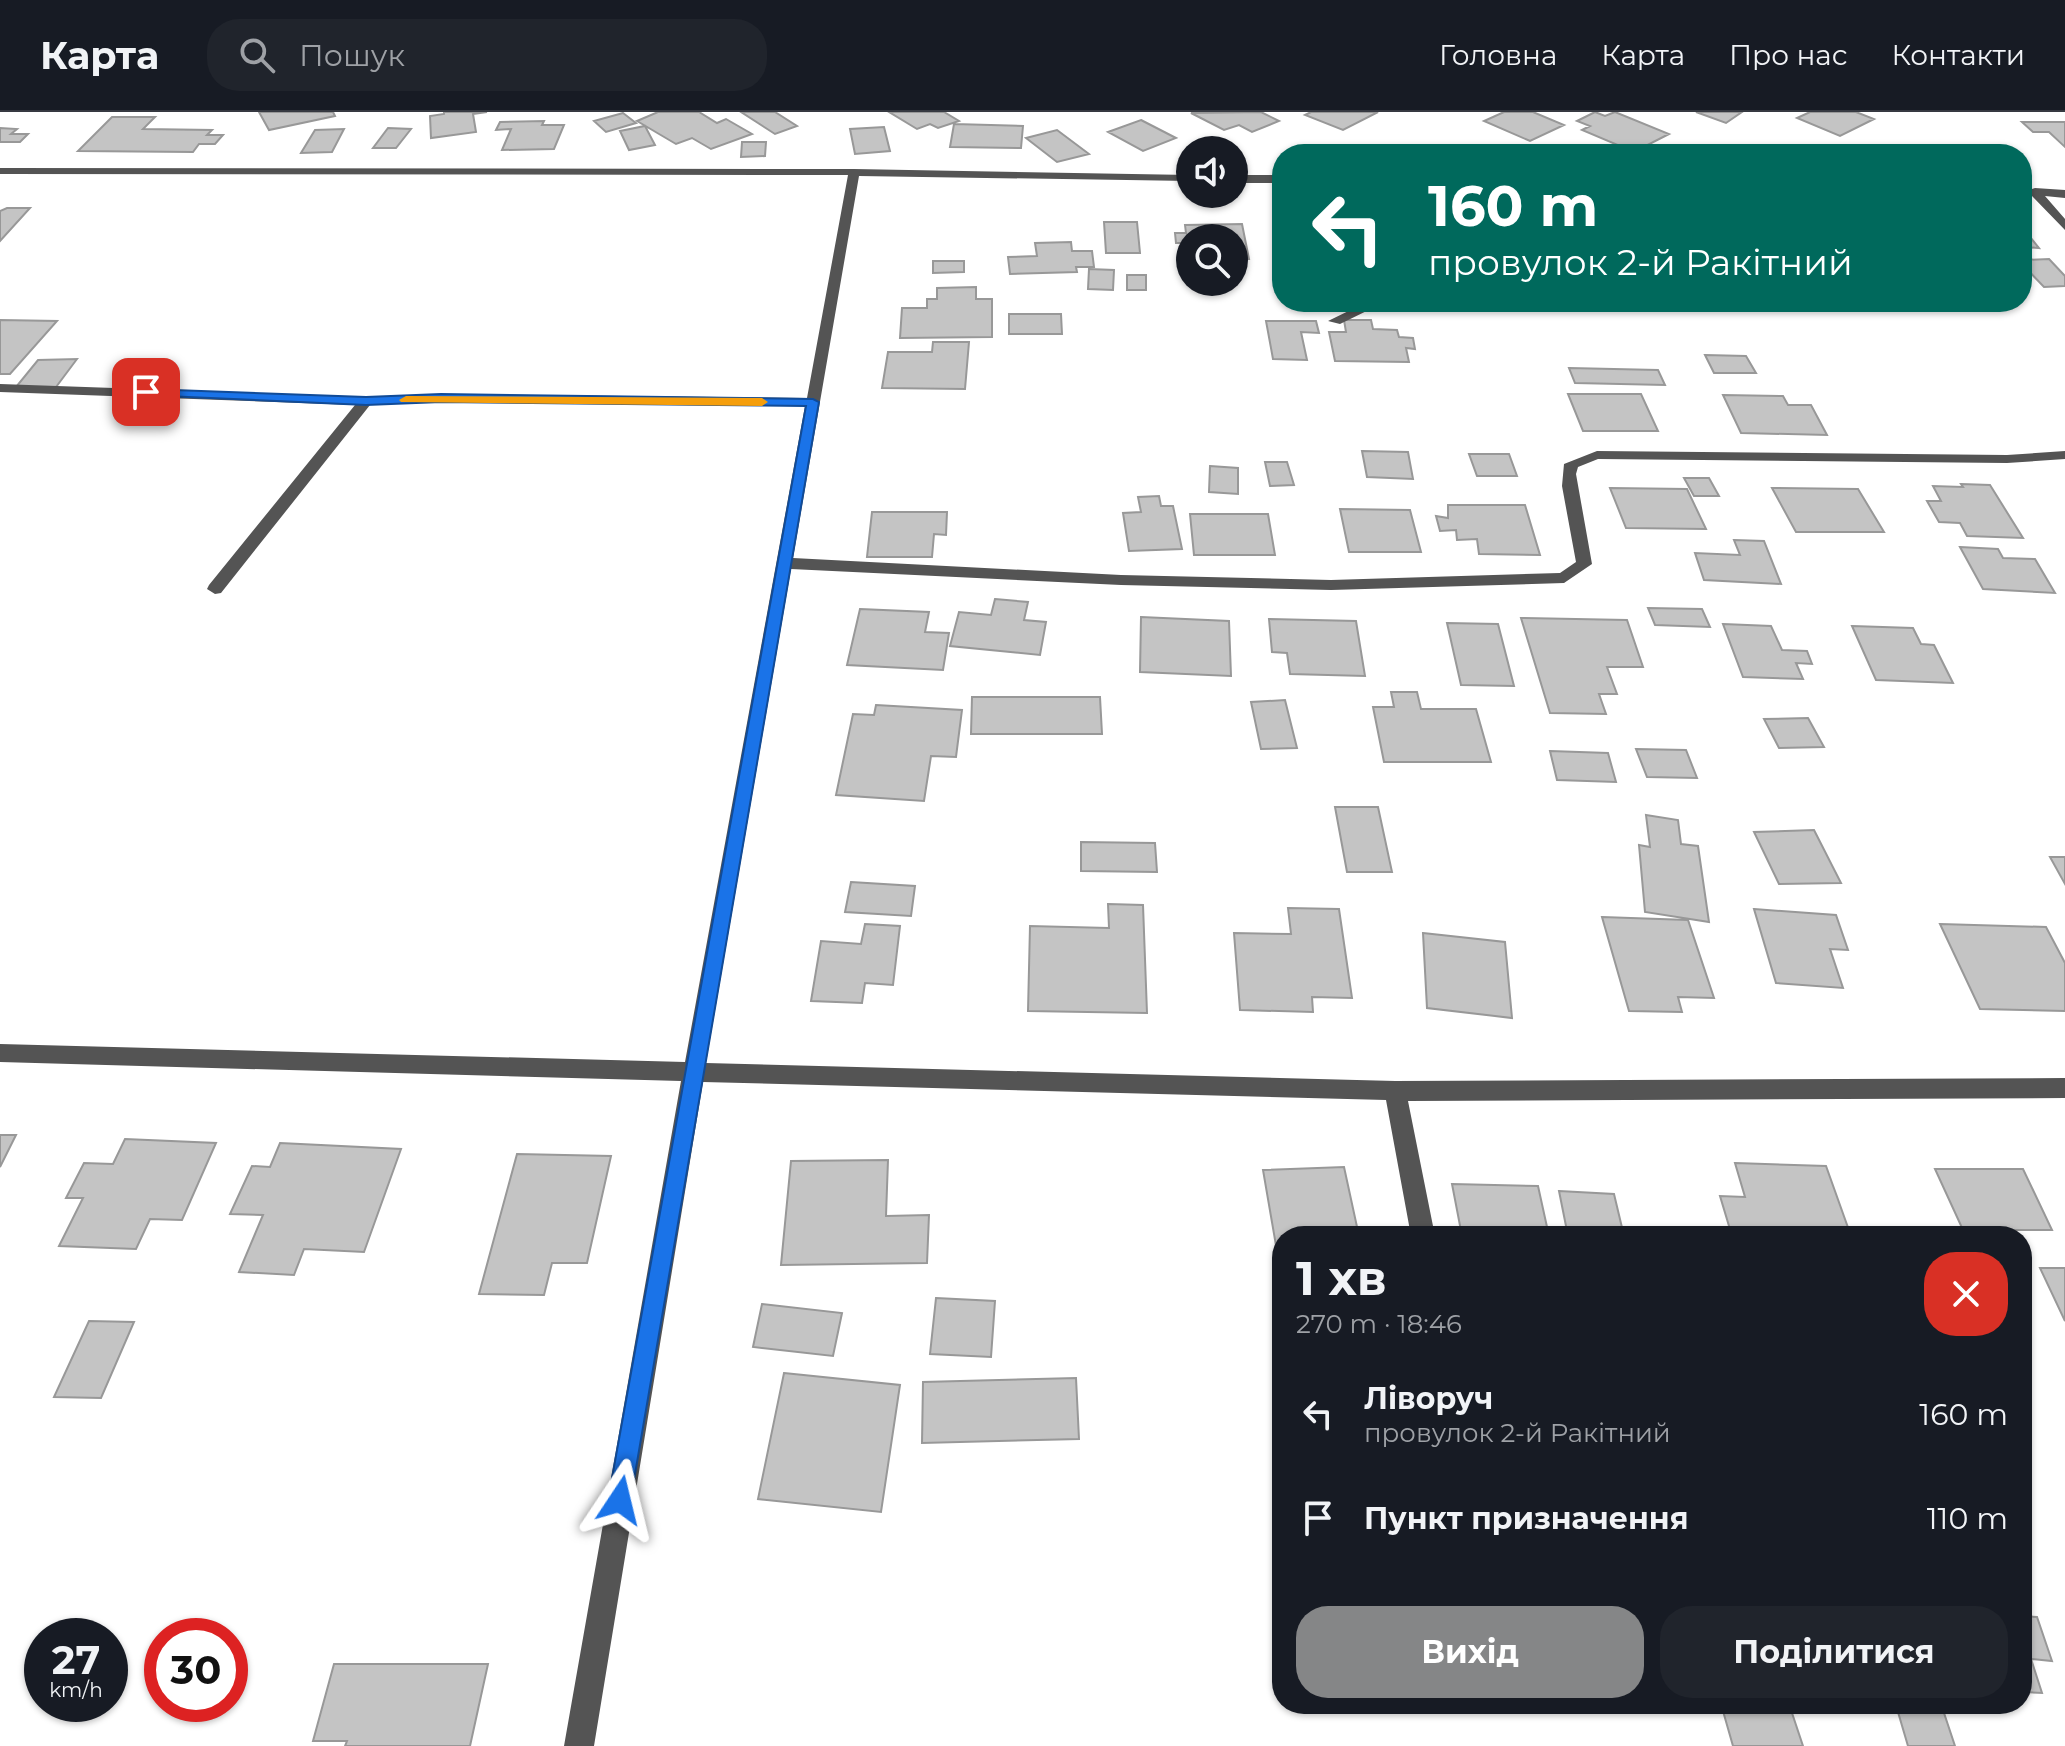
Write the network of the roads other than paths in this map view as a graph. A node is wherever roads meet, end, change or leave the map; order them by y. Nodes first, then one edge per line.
1 (0, 171) edge
2 (854, 172) junction
3 (1176, 178) edge
4 (1248, 179) edge
5 (1272, 179) edge
6 (2032, 192) edge
7 (2065, 194) edge
8 (2032, 196) edge
9 (2065, 226) edge
10 (1355, 312) edge
11 (1335, 321) dead end
12 (0, 388) edge
13 (366, 401) junction
14 (813, 402) junction
15 (2065, 455) edge
16 (783, 563) junction
17 (215, 589) dead end
18 (0, 1053) edge
19 (694, 1070) junction
20 (2065, 1088) edge
21 (1395, 1091) junction
22 (1421, 1226) edge
23 (579, 1746) edge

1 - 2 street
2 - 3 street
2 - 14 street
4 - 5 street
6 - 7 street
8 - 9 street
10 - 11 street
12 - 13 street
13 - 14 street
13 - 17 street
14 - 16 street
15 - 16 street
16 - 19 street
18 - 19 street
19 - 21 street
19 - 23 street
20 - 21 street
21 - 22 street

